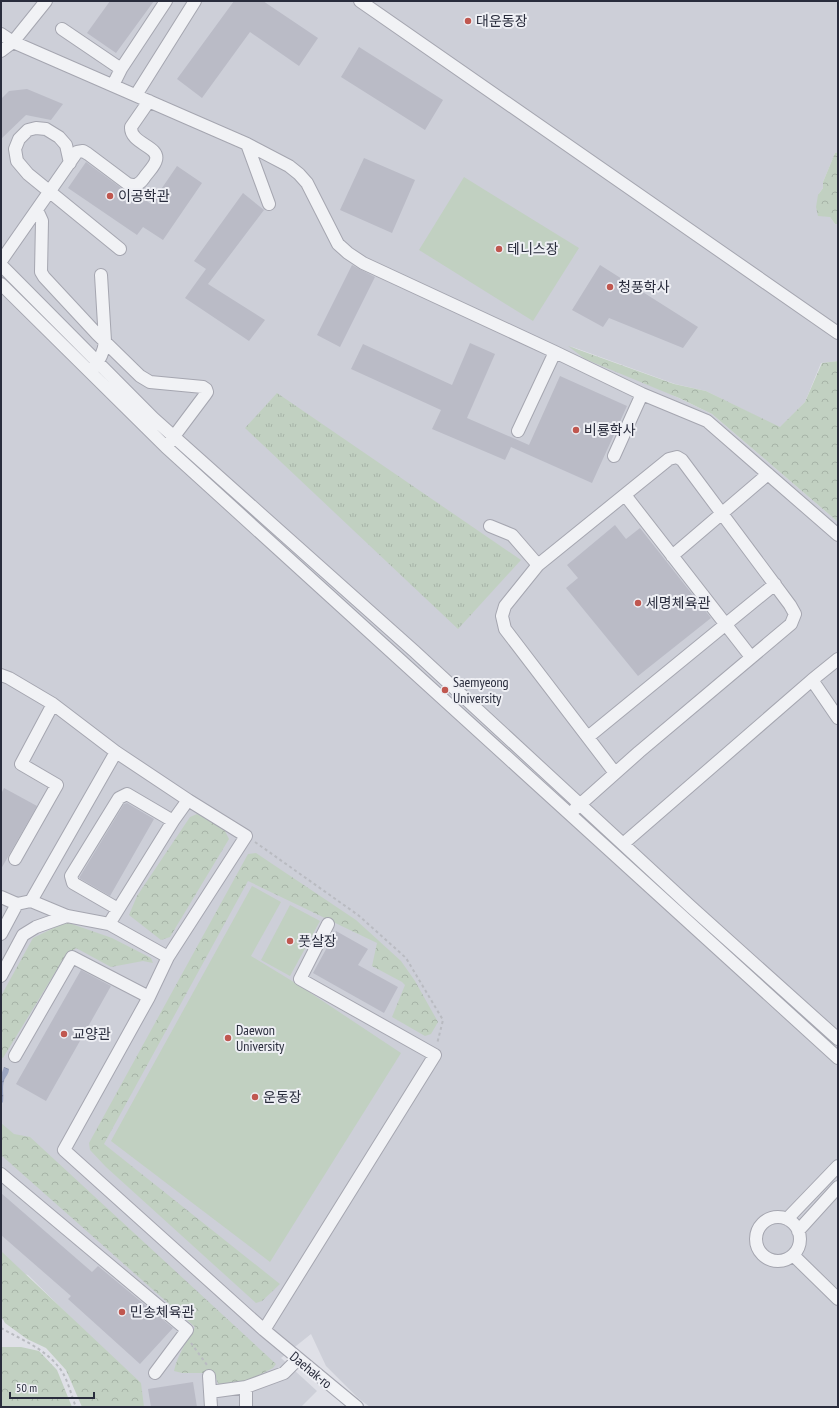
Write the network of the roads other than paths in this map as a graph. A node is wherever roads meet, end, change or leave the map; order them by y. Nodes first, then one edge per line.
1 (46, 1) edge
2 (166, 1) edge
3 (195, 1) edge
4 (360, 1) edge
5 (62, 30) dead end
6 (1, 34) edge
7 (13, 42) junction
8 (1, 51) edge
9 (121, 70) junction
10 (112, 85) junction
11 (136, 95) junction
12 (149, 101) junction
13 (247, 144) junction
14 (70, 163) junction
15 (49, 191) junction
16 (269, 204) dead end
17 (37, 210) junction
18 (120, 249) dead end
19 (1, 261) edge
20 (1, 265) edge
21 (101, 275) dead end
22 (1, 284) edge
23 (838, 333) edge
24 (105, 341) junction
25 (555, 352) junction
26 (98, 362) junction
27 (89, 372) junction
28 (642, 394) junction
29 (518, 431) dead end
30 (173, 437) junction
31 (166, 448) junction
32 (614, 456) dead end
33 (768, 474) junction
34 (625, 495) junction
35 (723, 512) junction
36 (490, 526) dead end
37 (838, 535) edge
38 (672, 556) junction
39 (538, 565) junction
40 (775, 584) junction
41 (375, 616) junction
42 (725, 624) junction
43 (364, 627) junction
44 (751, 657) junction
45 (838, 659) edge
46 (1, 675) edge
47 (812, 680) junction
48 (53, 704) junction
49 (838, 718) edge
50 (588, 737) junction
51 (116, 752) junction
52 (615, 772) junction
53 (188, 800) junction
54 (580, 804) junction
55 (569, 814) junction
56 (173, 821) junction
57 (623, 844) junction
58 (15, 859) dead end
59 (1, 897) edge
60 (31, 901) junction
61 (17, 904) junction
62 (691, 907) junction
63 (118, 909) junction
64 (67, 916) junction
65 (680, 916) junction
66 (109, 924) junction
67 (328, 924) dead end
68 (1, 934) edge
69 (168, 957) junction
70 (1, 976) edge
71 (148, 997) junction
72 (838, 1039) edge
73 (15, 1056) dead end
74 (838, 1058) edge
75 (838, 1166) edge
76 (1, 1174) edge
77 (838, 1187) edge
78 (787, 1220) junction
79 (798, 1231) junction
80 (794, 1255) junction
81 (838, 1299) edge
82 (264, 1330) junction
83 (298, 1359) junction
84 (155, 1373) dead end
85 (209, 1376) dead end
86 (246, 1387) junction
87 (210, 1392) junction
88 (211, 1407) edge
89 (246, 1407) edge
90 (357, 1407) edge

1 - 7 street
2 - 9 street
3 - 11 street
4 - 23 street
5 - 9 street
6 - 7 street
7 - 8 street
7 - 10 street
9 - 10 street
10 - 11 street
11 - 12 street
12 - 13 street
12 - 14 street
13 - 16 street
13 - 25 street
14 - 15 street
14 - 15 street
15 - 17 street
15 - 18 street
17 - 19 street
17 - 24 street
20 - 26 street
21 - 24 street
22 - 27 street
24 - 26 street
24 - 30 street
25 - 28 street
25 - 29 street
26 - 27 street
26 - 30 street
27 - 31 street
28 - 32 street
28 - 33 street
30 - 31 street
30 - 41 street
31 - 43 street
33 - 35 street
33 - 37 street
34 - 35 street
34 - 38 street
34 - 39 street
35 - 38 street
35 - 40 street
36 - 39 street
38 - 42 street
39 - 50 street
40 - 42 street
40 - 44 street
41 - 43 street
41 - 54 street
42 - 44 street
42 - 50 street
43 - 55 street
44 - 52 street
45 - 47 street
46 - 48 street
47 - 49 street
47 - 57 street
48 - 51 street
48 - 58 street
50 - 52 street
51 - 53 street
51 - 60 street
52 - 54 street
53 - 56 street
53 - 69 street
54 - 55 street
54 - 57 street
55 - 65 street
56 - 63 street
56 - 63 street
57 - 62 street
59 - 61 street
60 - 61 street
60 - 64 street
61 - 68 street
62 - 65 street
62 - 72 street
63 - 66 street
64 - 66 street
64 - 70 street
65 - 74 street
66 - 69 street
67 - 82 street
69 - 71 street
71 - 73 street
71 - 82 street, Daehak-ro
75 - 78 street
76 - 84 street
77 - 79 street
78 - 79 street
78 - 80 street
79 - 80 street
80 - 81 street
82 - 83 street, Daehak-ro
83 - 86 street
83 - 90 street, Daehak-ro
85 - 87 street
86 - 87 street
86 - 89 street
87 - 88 street

